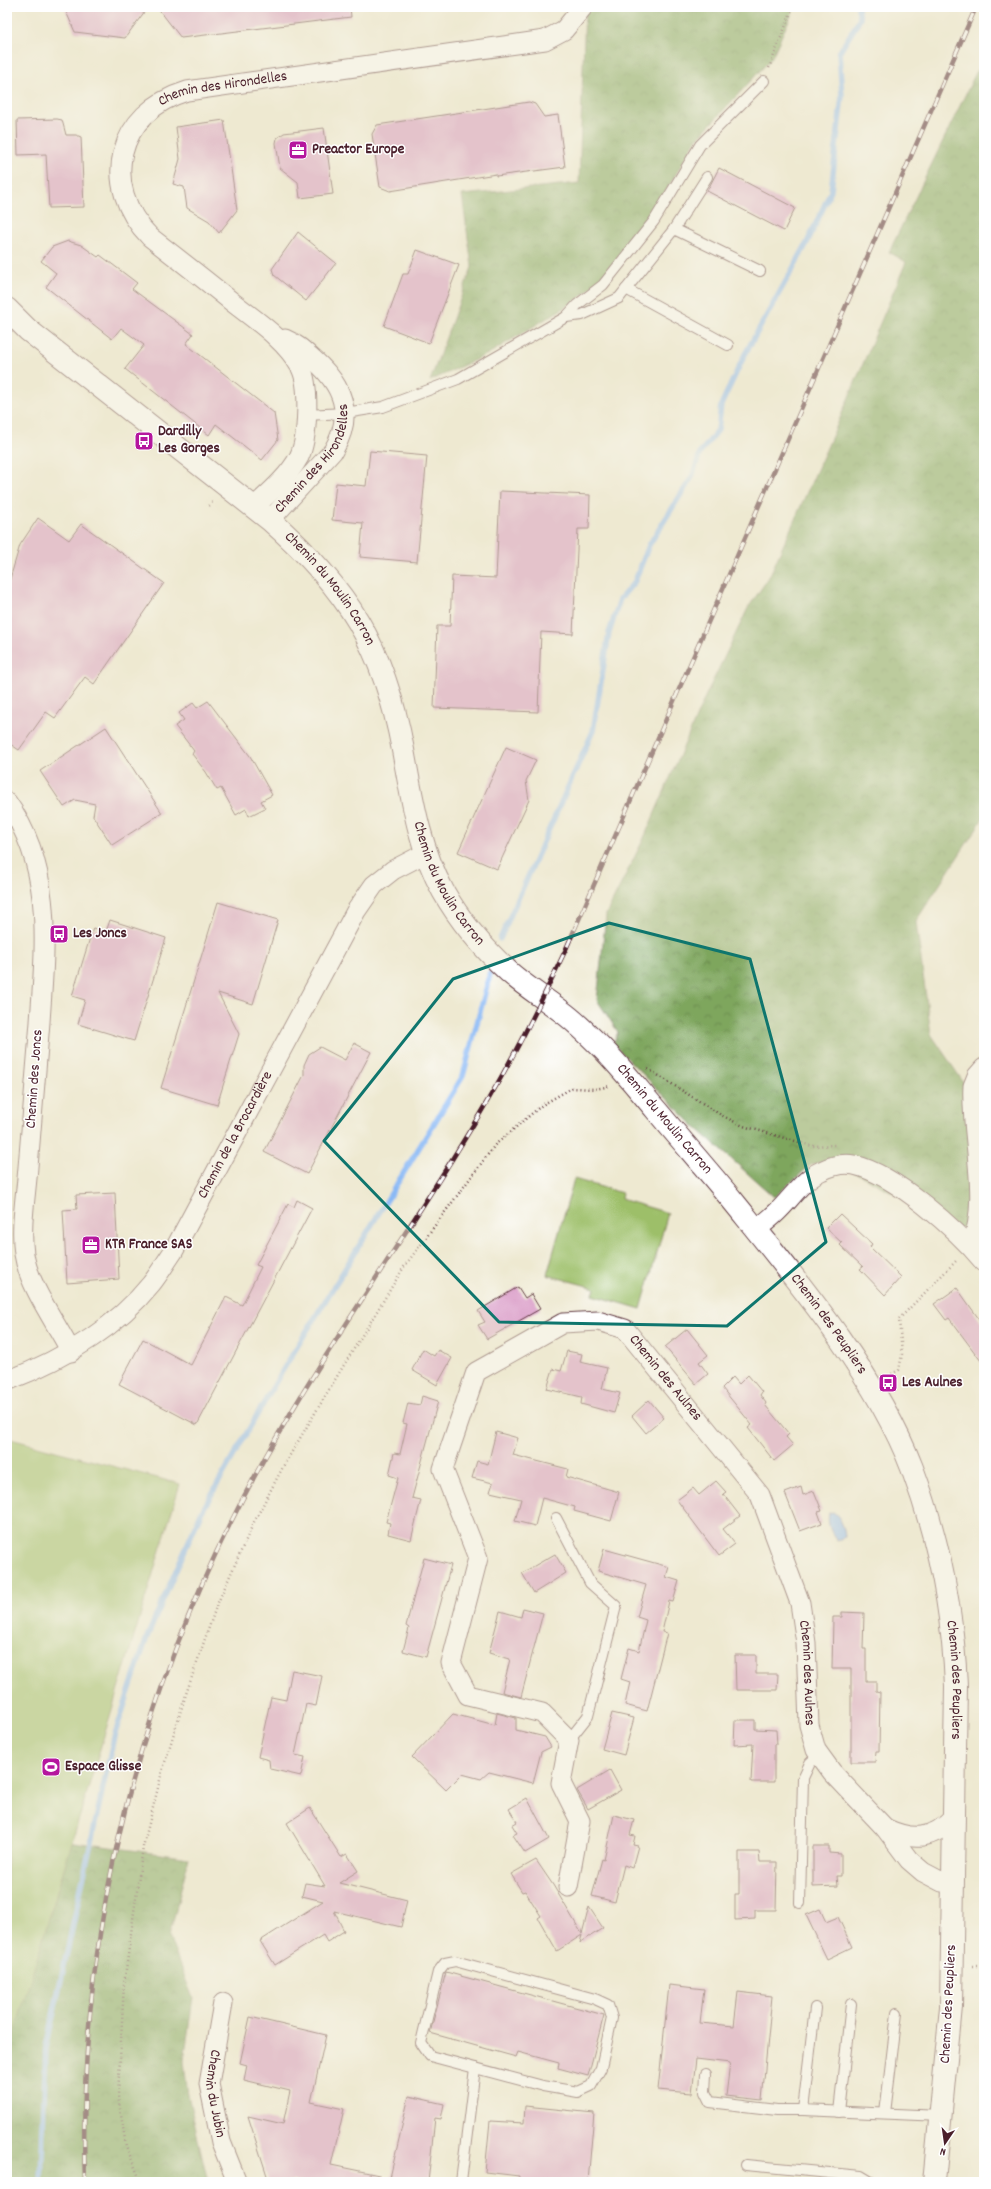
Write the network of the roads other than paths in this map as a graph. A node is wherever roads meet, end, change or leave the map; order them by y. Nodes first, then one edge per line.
1 (583, 7) edge
2 (764, 80) road end
3 (707, 177) dead end
4 (674, 229) junction
5 (760, 271) dead end
6 (626, 289) junction
7 (7, 309) edge
8 (566, 317) junction
9 (271, 333) junction
10 (728, 345) dead end
11 (345, 413) junction
12 (306, 415) junction
13 (262, 513) junction
14 (7, 802) edge
15 (426, 853) junction
16 (984, 1068) edge
17 (756, 1230) junction
18 (966, 1251) junction
19 (984, 1262) edge
20 (71, 1352) junction
21 (7, 1381) edge
22 (556, 1518) dead end
23 (568, 1740) junction
24 (819, 1755) junction
25 (954, 1817) junction
26 (885, 1828) junction
27 (952, 1883) junction
28 (568, 1886) dead end
29 (800, 1903) dead end
30 (223, 2003) dead end
31 (851, 2004) dead end
32 (815, 2008) dead end
33 (897, 2013) dead end
34 (475, 2068) junction
35 (706, 2074) dead end
36 (803, 2110) junction
37 (839, 2112) junction
38 (885, 2113) junction
39 (941, 2116) junction
40 (746, 2165) dead end
41 (237, 2182) edge
42 (461, 2182) edge
43 (871, 2182) edge
44 (934, 2182) edge

1 - 9 street, Chemin des Hirondelles
2 - 8 lane
3 - 4 lane
4 - 5 lane
4 - 6 lane
6 - 8 lane
6 - 10 lane
7 - 13 street, Chemin du Moulin Carron
8 - 11 lane
9 - 11 street, Chemin des Hirondelles
9 - 12 street, Chemin des Hirondelles
11 - 12 lane
11 - 13 street, Chemin des Hirondelles
12 - 13 street, Chemin des Hirondelles
13 - 15 street, Chemin du Moulin Carron
14 - 20 street, Chemin des Joncs
15 - 17 street, Chemin du Moulin Carron
15 - 20 street, Chemin de la Brocardière
16 - 18 street
17 - 18 street
17 - 25 street, Chemin des Peupliers
18 - 19 street
20 - 21 street, Chemin de la Brocardière
22 - 23 lane
23 - 24 street, Chemin des Aulnes
23 - 28 street
24 - 26 street, Chemin des Aulnes
24 - 29 lane
25 - 26 street, Chemin des Aulnes
25 - 27 street, Chemin des Peupliers
26 - 27 street, Chemin des Aulnes
27 - 39 street, Chemin des Peupliers
30 - 41 street, Chemin du Jubin
31 - 37 lane
32 - 36 lane
33 - 38 lane
34 - 34 lane
34 - 42 lane
35 - 36 lane
36 - 37 lane
37 - 38 lane
38 - 39 lane
39 - 44 street, Chemin des Peupliers
40 - 43 lane

